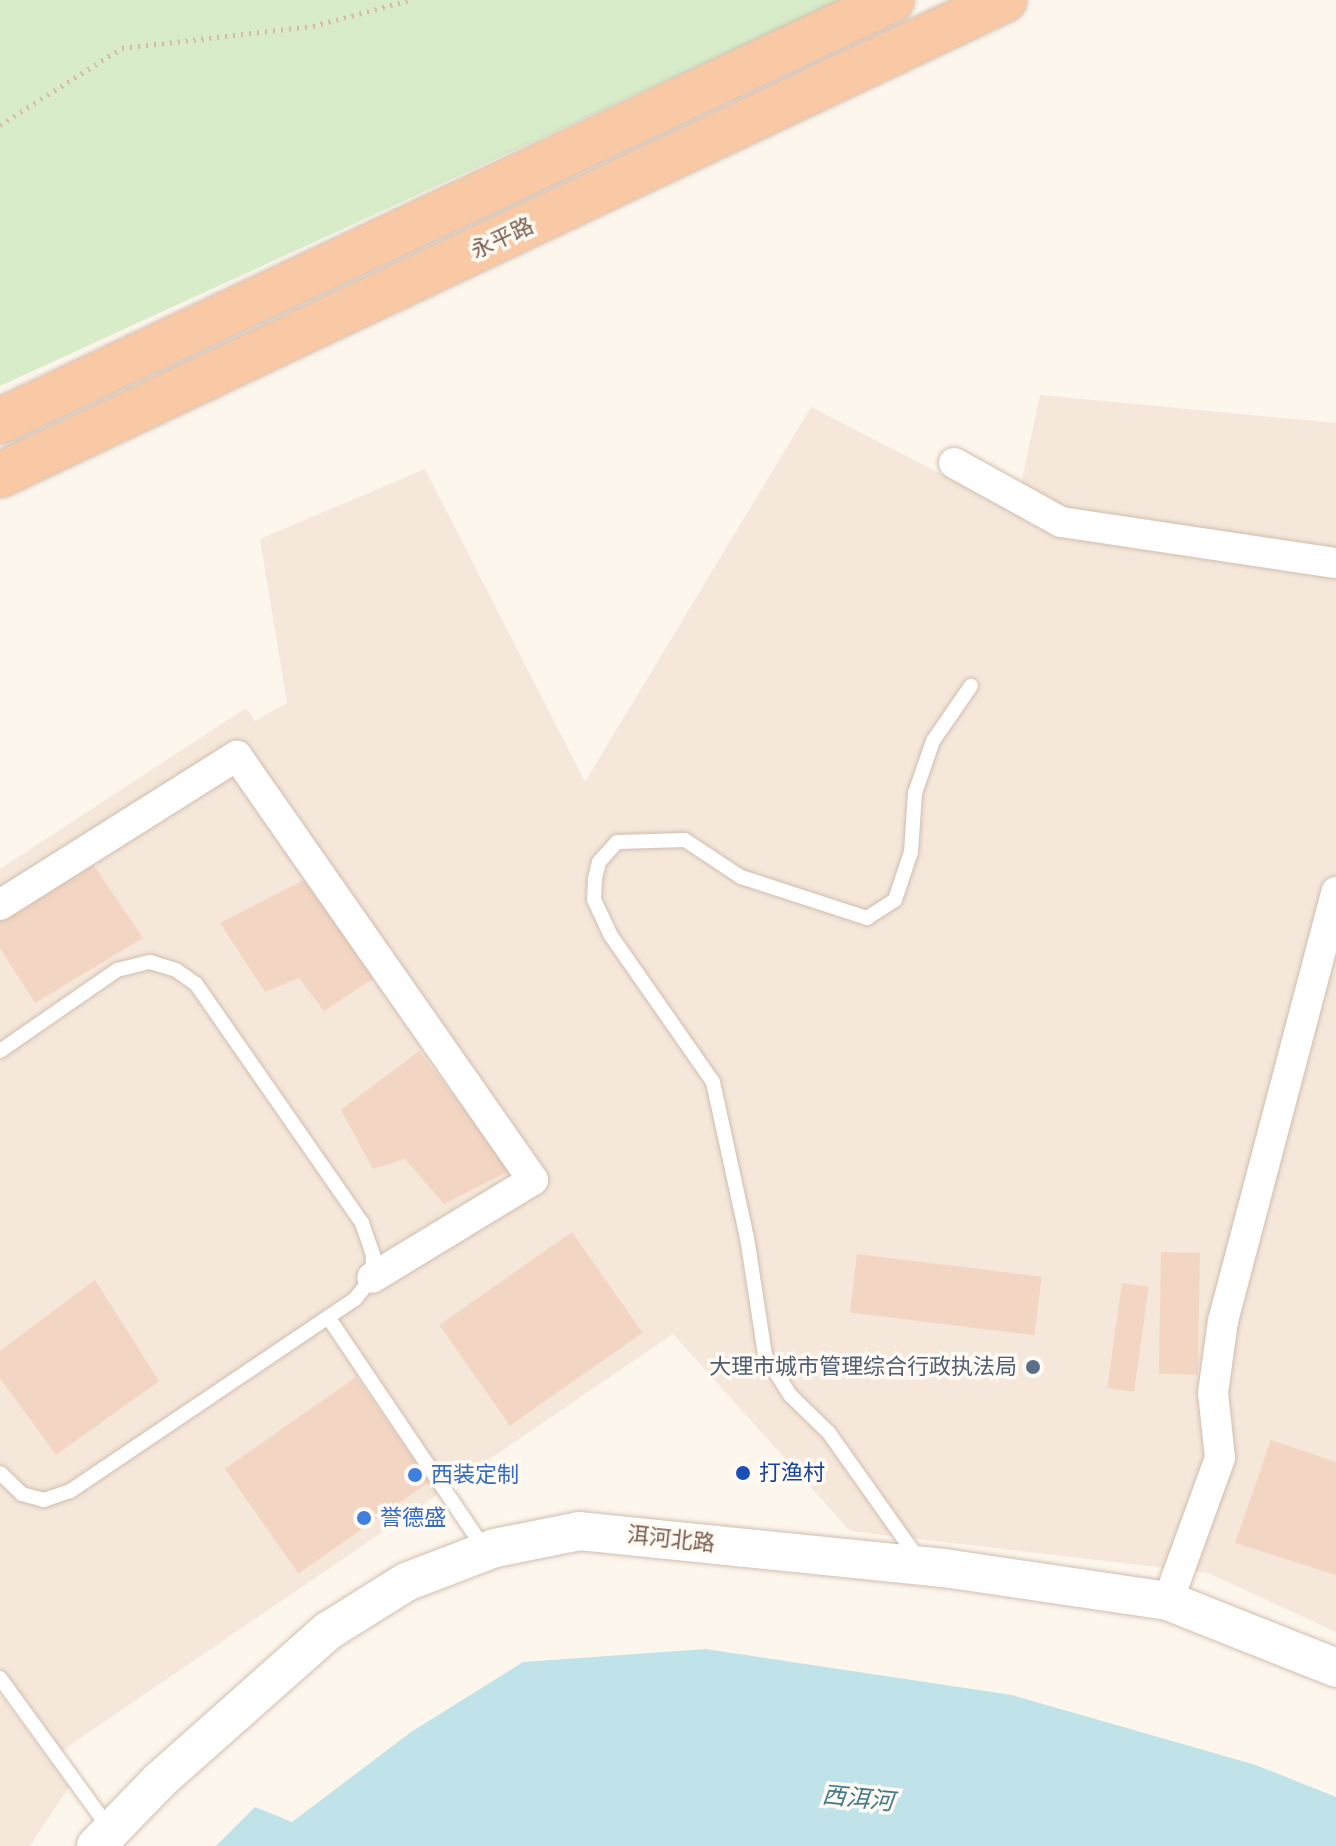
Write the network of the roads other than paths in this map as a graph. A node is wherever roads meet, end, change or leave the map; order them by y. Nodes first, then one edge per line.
1 (892, 0) edge
2 (1004, 0) edge
3 (0, 421) edge
4 (954, 463) dead end
5 (0, 475) edge
6 (1336, 563) edge
7 (971, 686) dead end
8 (1336, 892) edge
9 (0, 905) edge
10 (0, 1051) edge
11 (372, 1278) junction
12 (328, 1317) junction
13 (0, 1473) edge
14 (487, 1552) junction
15 (924, 1566) junction
16 (1168, 1601) junction
17 (1336, 1668) edge
18 (0, 1678) edge
19 (104, 1838) edge

1 - 3 highway
2 - 5 highway, 永平路
4 - 6 street
7 - 15 lane
8 - 16 street
9 - 11 street
10 - 11 lane
11 - 12 lane
12 - 13 lane
12 - 14 lane
14 - 15 street, 洱河北路
14 - 19 street, 洱河北路
15 - 16 street, 洱河北路
16 - 17 street, 洱河北路
18 - 19 lane

